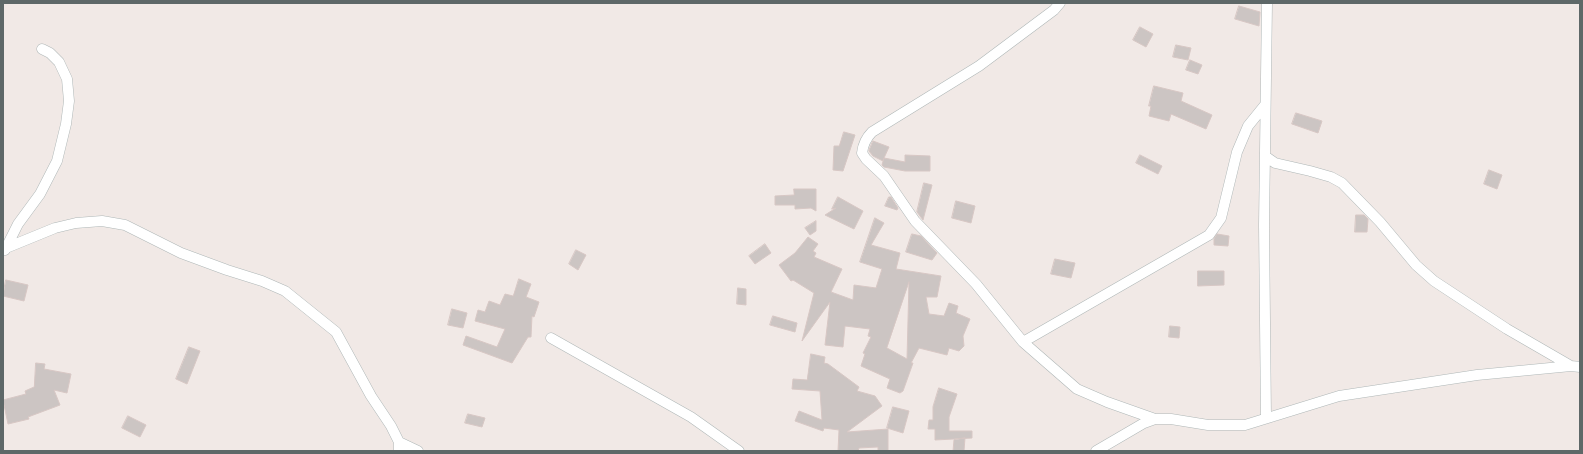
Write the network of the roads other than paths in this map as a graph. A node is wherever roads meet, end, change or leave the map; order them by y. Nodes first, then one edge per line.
1 (1060, 3) edge
2 (1267, 3) edge
3 (42, 49) dead end
4 (1265, 104) junction
5 (1265, 156) junction
6 (4, 251) edge
7 (551, 338) dead end
8 (1023, 342) junction
9 (1576, 366) edge
10 (1266, 418) junction
11 (1155, 419) junction
12 (399, 446) edge
13 (418, 451) edge
14 (739, 451) edge
15 (1096, 451) edge

1 - 8 street
2 - 4 street
3 - 6 street
4 - 5 street
4 - 8 street
5 - 9 street
5 - 10 street
6 - 12 street
7 - 14 street
8 - 11 street
9 - 10 street
10 - 11 street
11 - 15 street
12 - 13 street

